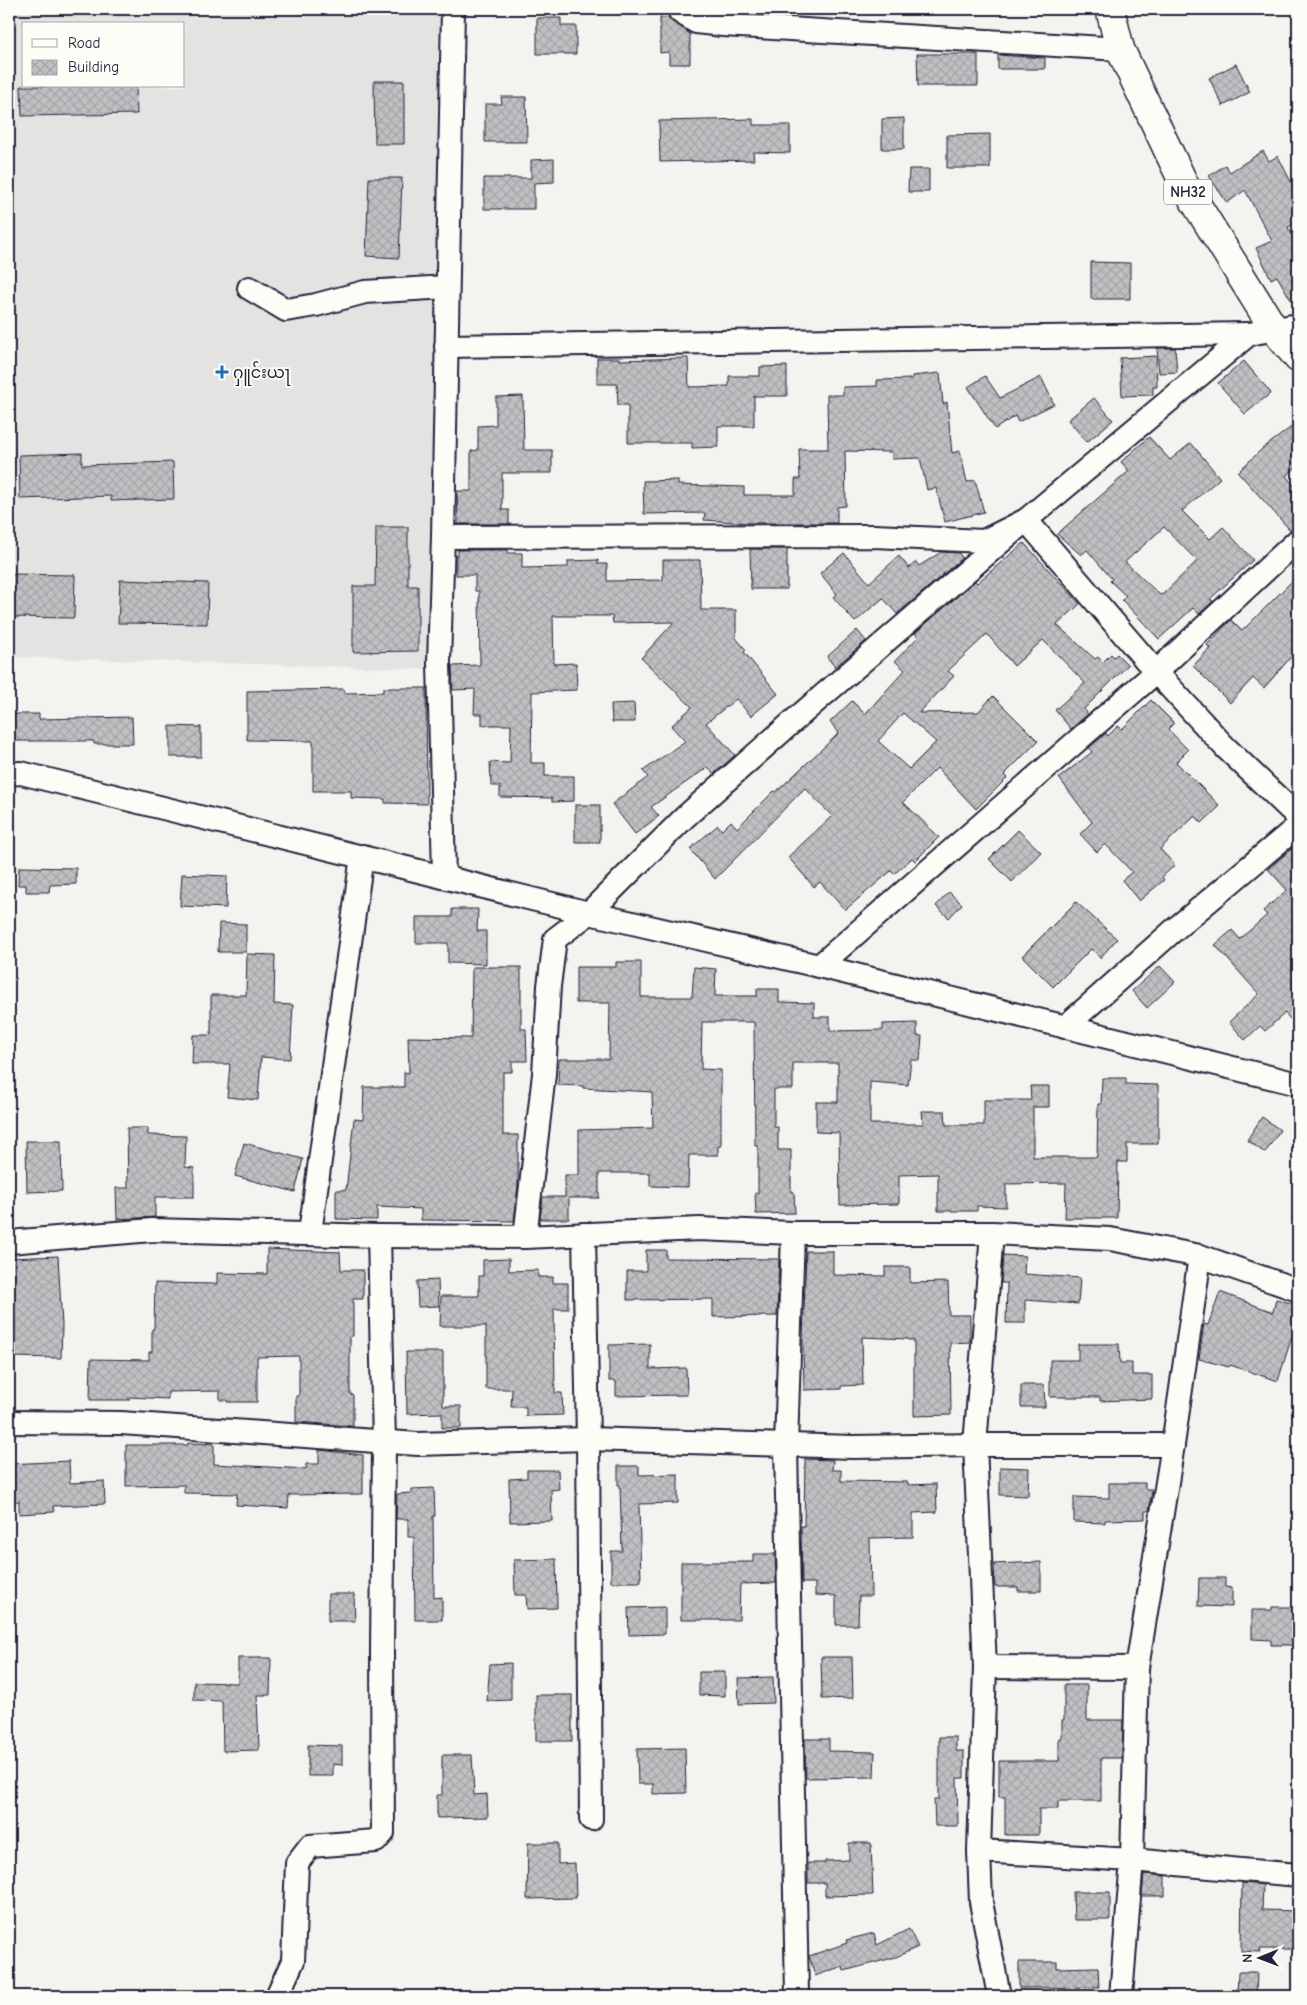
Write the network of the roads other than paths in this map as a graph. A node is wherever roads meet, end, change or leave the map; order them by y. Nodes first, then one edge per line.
1 (453, 9) edge
2 (680, 9) edge
3 (1110, 9) edge
4 (1120, 49) junction
5 (447, 287) junction
6 (249, 288) dead end
7 (1274, 329) edge
8 (446, 346) junction
9 (1298, 358) edge
10 (1026, 520) junction
11 (443, 537) junction
12 (1298, 540) edge
13 (1156, 672) junction
14 (9, 774) edge
15 (1298, 818) edge
16 (1298, 826) edge
17 (362, 856) junction
18 (444, 877) junction
19 (590, 913) junction
20 (819, 966) junction
21 (1065, 1028) junction
22 (1294, 1078) edge
23 (310, 1233) junction
24 (793, 1233) junction
25 (992, 1233) junction
26 (584, 1234) junction
27 (379, 1236) junction
28 (525, 1236) junction
29 (9, 1242) edge
30 (1200, 1256) junction
31 (1298, 1290) edge
32 (9, 1422) edge
33 (588, 1439) junction
34 (384, 1442) junction
35 (975, 1445) junction
36 (1172, 1445) junction
37 (786, 1446) junction
38 (985, 1667) junction
39 (1137, 1668) junction
40 (591, 1819) dead end
41 (979, 1851) junction
42 (1132, 1860) junction
43 (1298, 1875) edge
44 (798, 1994) dead end
45 (277, 1996) edge
46 (999, 1996) edge
47 (1121, 1996) edge

1 - 5 street
2 - 4 street
3 - 4 highway, NH32
4 - 7 highway, NH32
5 - 6 street
5 - 8 street
7 - 8 street
7 - 9 highway, NH32
7 - 10 street
8 - 11 street
10 - 11 street
10 - 13 street
10 - 19 street
11 - 18 street
12 - 13 street
13 - 15 street
13 - 20 street
14 - 17 street
16 - 21 street
17 - 18 street
17 - 23 street
18 - 19 street
19 - 20 street
19 - 28 street
20 - 21 street
21 - 22 street
23 - 27 street
23 - 29 street
24 - 25 street
24 - 26 street
24 - 37 street
25 - 30 street
25 - 35 street
26 - 28 street
26 - 33 street
27 - 28 street
27 - 34 street
30 - 31 street
30 - 36 street
32 - 34 street
33 - 34 street
33 - 37 street
33 - 40 street
34 - 45 street
35 - 36 street
35 - 37 street
35 - 38 street
36 - 39 street
37 - 44 street
38 - 39 street
38 - 41 street
39 - 42 street
41 - 42 street
41 - 46 street
42 - 43 street
42 - 47 street

